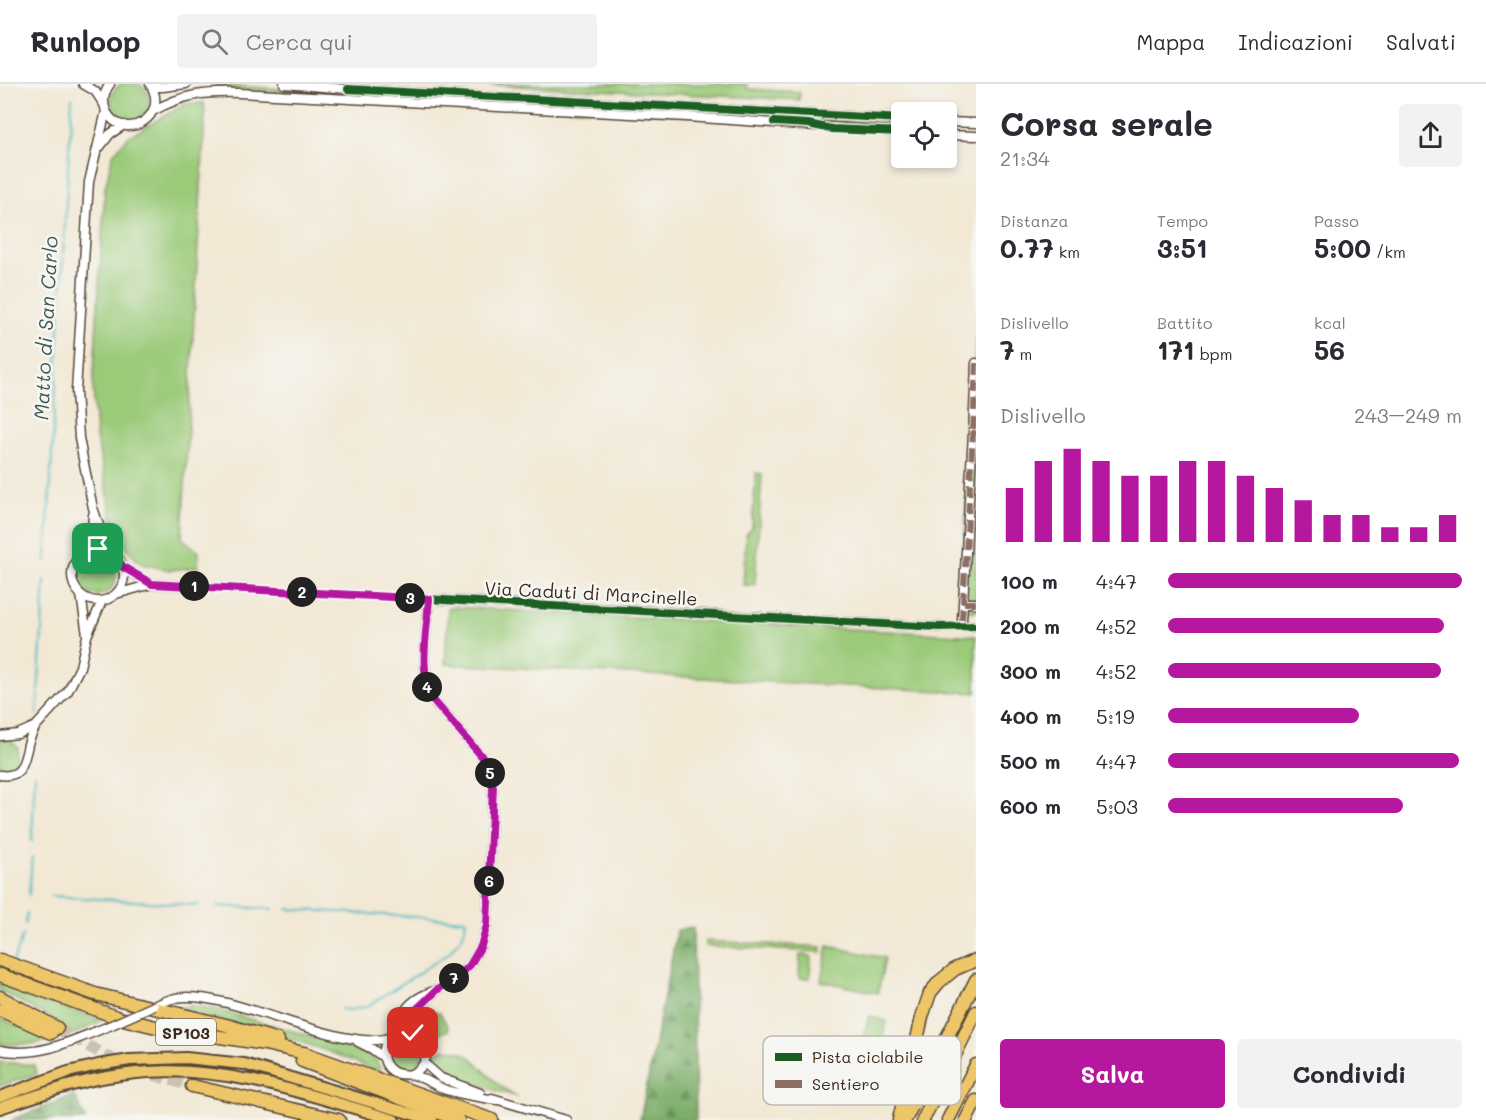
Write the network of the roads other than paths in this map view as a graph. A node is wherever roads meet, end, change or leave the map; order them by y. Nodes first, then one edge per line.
1 (82, 84) edge
2 (110, 84) edge
3 (186, 84) edge
4 (284, 84) edge
5 (151, 85) edge
6 (105, 107) junction
7 (153, 111) junction
8 (891, 118) edge
9 (957, 122) edge
10 (976, 123) edge
11 (124, 125) junction
12 (891, 131) edge
13 (957, 135) edge
14 (976, 136) edge
15 (97, 151) junction
16 (976, 363) edge
17 (975, 433) edge
18 (93, 508) junction
19 (88, 551) junction
20 (108, 551) junction
21 (123, 567) junction
22 (152, 584) junction
23 (116, 594) junction
24 (81, 595) junction
25 (429, 599) junction
26 (102, 601) junction
27 (963, 603) junction
28 (976, 603) edge
29 (962, 620) dead end
30 (976, 626) edge
31 (87, 636) junction
32 (36, 726) junction
33 (12, 735) junction
34 (0, 736) edge
35 (26, 751) junction
36 (0, 775) edge
37 (0, 960) edge
38 (976, 960) edge
39 (0, 975) edge
40 (976, 980) edge
41 (437, 990) junction
42 (0, 997) edge
43 (0, 1010) edge
44 (976, 1012) edge
45 (413, 1033) junction
46 (394, 1034) junction
47 (918, 1036) edge
48 (948, 1036) edge
49 (218, 1037) junction
50 (354, 1040) junction
51 (961, 1043) edge
52 (0, 1050) edge
53 (383, 1057) junction
54 (424, 1063) junction
55 (976, 1065) edge
56 (360, 1072) junction
57 (411, 1074) junction
58 (192, 1086) tunnel mouth
59 (961, 1094) edge
60 (0, 1097) edge
61 (496, 1100) junction
62 (976, 1101) edge
63 (901, 1105) edge
64 (913, 1105) edge
65 (930, 1105) edge
66 (956, 1105) edge
67 (0, 1110) edge
68 (339, 1120) edge
69 (394, 1120) edge
70 (432, 1120) edge
71 (458, 1120) edge
72 (492, 1120) edge
73 (566, 1120) edge
74 (898, 1120) edge
75 (905, 1120) edge
76 (923, 1120) edge
77 (948, 1120) edge
78 (966, 1120) edge

1 - 6 street
2 - 6 street
3 - 5 street
4 - 8 street
5 - 7 street
6 - 11 street
6 - 15 street
7 - 11 street
7 - 12 street
9 - 10 street
11 - 15 street
13 - 14 street
15 - 18 street
16 - 17 street
17 - 27 street
18 - 19 street
18 - 20 street
19 - 20 street
19 - 24 street
20 - 21 street
21 - 22 street, Via Caduti di Marcinelle
21 - 23 street
22 - 23 street, Via Caduti di Marcinelle
22 - 25 street, Via Caduti di Marcinelle
23 - 26 street
24 - 26 street
24 - 31 street
25 - 30 street, Via Caduti di Marcinelle
25 - 41 street
26 - 31 street
27 - 28 street
27 - 29 street
31 - 32 street
32 - 33 street
32 - 35 street
33 - 34 street
33 - 35 street
35 - 36 street
37 - 56 highway, SP103
38 - 47 highway
39 - 49 highway, SP103
40 - 48 highway
41 - 45 street
41 - 46 street
42 - 43 highway
44 - 51 highway
45 - 46 street
45 - 54 street
46 - 50 street
46 - 53 street
49 - 56 highway, SP103
49 - 71 highway, SP103
50 - 52 street, bridge
50 - 53 street
53 - 57 street
54 - 57 street
54 - 61 street
55 - 59 highway
56 - 72 highway, SP103
57 - 61 street
58 - 68 highway
60 - 70 main road, SP103
61 - 73 street
62 - 78 highway
63 - 74 highway
64 - 75 highway
65 - 76 highway
66 - 77 highway
67 - 69 main road, SP103

